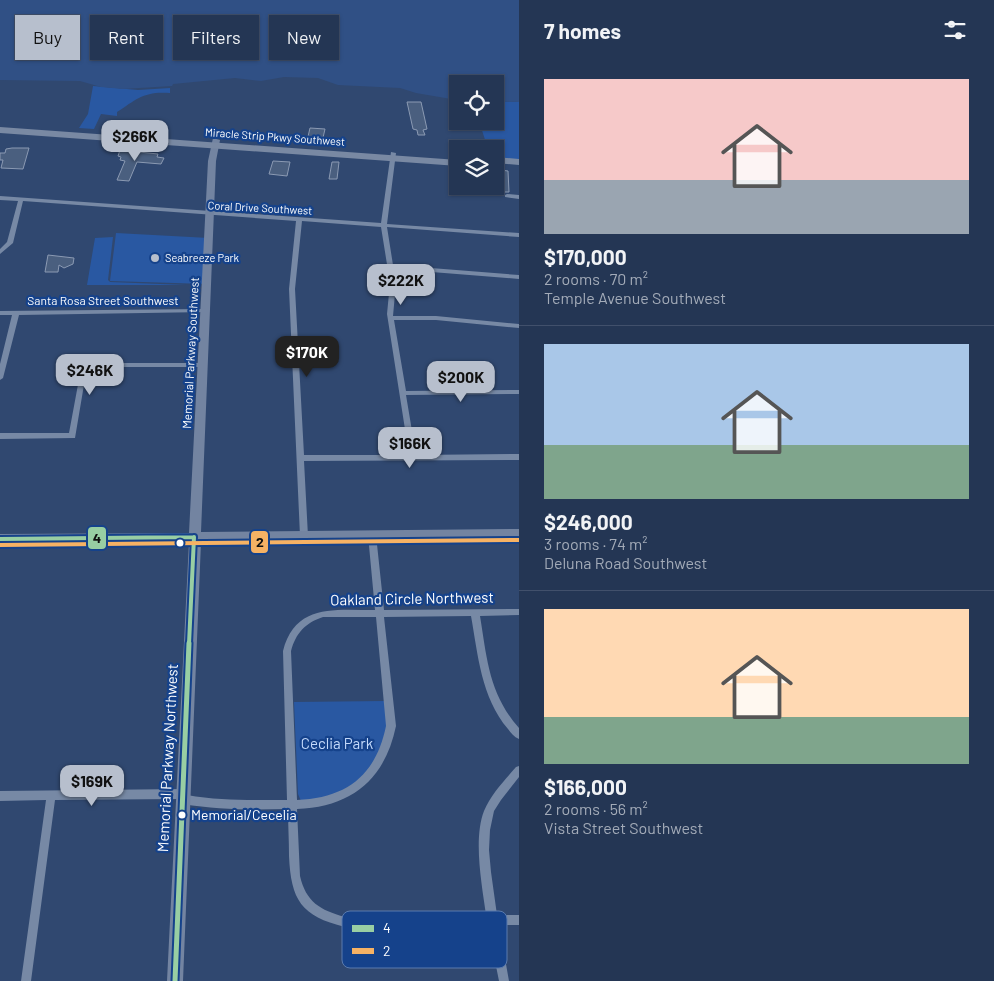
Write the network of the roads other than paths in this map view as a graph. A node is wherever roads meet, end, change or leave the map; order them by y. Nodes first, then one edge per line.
1 (0, 124) edge
2 (0, 130) edge
3 (215, 143) junction
4 (393, 156) junction
5 (449, 157) edge
6 (504, 161) edge
7 (449, 162) edge
8 (519, 162) edge
9 (504, 167) edge
10 (519, 168) edge
11 (508, 196) dead end
12 (519, 197) edge
13 (0, 198) edge
14 (21, 200) junction
15 (210, 215) junction
16 (299, 220) junction
17 (384, 225) junction
18 (519, 235) edge
19 (0, 252) edge
20 (390, 267) junction
21 (519, 277) edge
22 (205, 312) junction
23 (0, 313) edge
24 (16, 313) junction
25 (391, 318) junction
26 (519, 326) edge
27 (203, 365) junction
28 (0, 378) edge
29 (519, 392) edge
30 (402, 393) junction
31 (0, 436) edge
32 (519, 457) edge
33 (300, 458) junction
34 (413, 458) junction
35 (519, 534) edge
36 (372, 535) junction
37 (304, 536) junction
38 (194, 537) junction
39 (0, 538) edge
40 (519, 612) edge
41 (475, 613) junction
42 (380, 614) junction
43 (519, 735) edge
44 (519, 770) edge
45 (51, 795) junction
46 (0, 796) edge
47 (183, 796) junction
48 (292, 804) junction
49 (492, 911) edge
50 (342, 921) edge
51 (502, 968) edge
52 (26, 981) edge
53 (175, 981) edge
54 (504, 981) edge

1 - 3 highway, Miracle Strip Pkwy Southwest
2 - 3 highway, Miracle Strip Pkwy Southwest
3 - 4 highway, Miracle Strip Pkwy Southwest
3 - 15 street, Memorial Parkway Southwest
4 - 5 highway, Miracle Strip Pkwy Southwest
4 - 7 highway, Miracle Strip Pkwy Southwest
4 - 17 street
6 - 8 highway
9 - 10 highway
11 - 12 street
13 - 14 street, Coral Drive Southwest
14 - 15 street, Coral Drive Southwest
14 - 19 street
15 - 16 street, Coral Drive Southwest
15 - 22 street, Memorial Parkway Southwest
16 - 17 street, Coral Drive Southwest
16 - 33 street
17 - 18 street, Coral Drive Southwest
17 - 20 street
20 - 21 street
20 - 25 street
22 - 24 street, Santa Rosa Street Southwest
22 - 27 street, Memorial Parkway Southwest
23 - 24 street, Santa Rosa Street Southwest
24 - 28 street
25 - 26 street
25 - 30 street
27 - 31 street
27 - 38 street, Memorial Parkway Southwest
29 - 30 street
30 - 34 street
32 - 34 street
33 - 34 street
33 - 37 street
35 - 36 street
36 - 37 street
36 - 42 street
37 - 38 street
38 - 39 street
38 - 47 street, Memorial Parkway Northwest
40 - 41 street, Oakland Circle Northwest
41 - 42 street, Oakland Circle Northwest
41 - 43 street
42 - 48 street
42 - 48 street, Oakland Circle Northwest
44 - 49 street
45 - 46 street
45 - 47 street
45 - 52 street
47 - 48 street
47 - 53 street, Memorial Parkway Northwest
48 - 50 street, Oakland Circle Northwest
51 - 54 street

